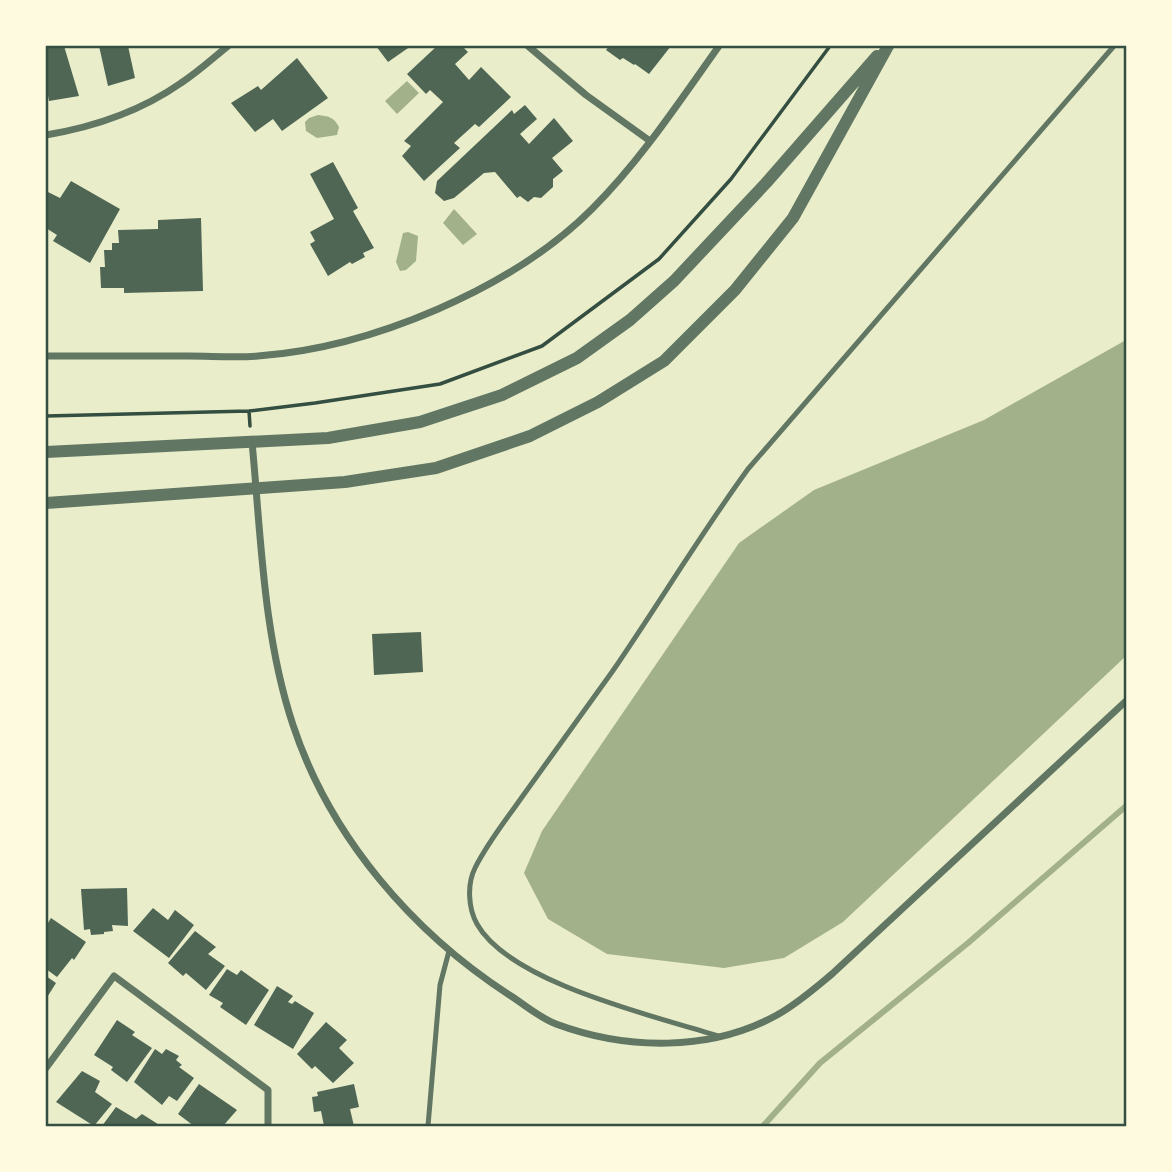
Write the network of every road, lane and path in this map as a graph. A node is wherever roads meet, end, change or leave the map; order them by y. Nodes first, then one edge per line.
1 (228, 46) edge
2 (528, 46) edge
3 (719, 46) edge
4 (831, 46) edge
5 (887, 46) edge
6 (1115, 46) edge
7 (46, 135) edge
8 (650, 141) junction
9 (46, 356) edge
10 (46, 416) edge
11 (252, 442) junction
12 (46, 452) edge
13 (256, 490) junction
14 (46, 503) edge
15 (1126, 702) edge
16 (449, 951) junction
17 (718, 1036) junction
18 (46, 1068) edge
19 (268, 1126) edge
20 (428, 1126) edge

1 - 7 street
2 - 8 street
3 - 8 street
4 - 10 path
5 - 11 street
5 - 13 street
6 - 17 lane
8 - 9 street
11 - 12 street
11 - 13 street
13 - 14 street
13 - 16 street
15 - 17 street
16 - 17 street
16 - 20 lane
18 - 19 street

